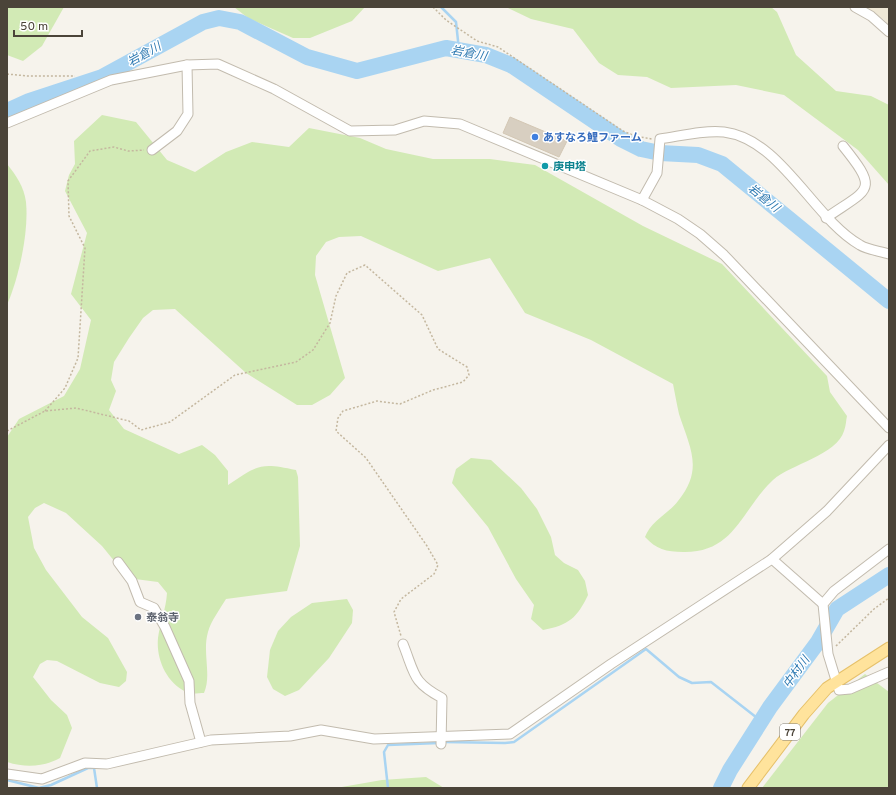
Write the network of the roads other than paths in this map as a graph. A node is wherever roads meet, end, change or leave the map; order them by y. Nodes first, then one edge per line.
1 (855, 7) edge
2 (889, 32) edge
3 (187, 65) junction
4 (7, 123) edge
5 (843, 146) dead end
6 (152, 150) road end
7 (642, 200) junction
8 (826, 218) junction
9 (889, 254) edge
10 (889, 428) edge
11 (889, 445) edge
12 (889, 549) edge
13 (772, 559) junction
14 (118, 562) dead end
15 (823, 604) junction
16 (403, 644) road end
17 (889, 649) edge
18 (889, 672) edge
19 (837, 682) junction
20 (441, 741) junction
21 (201, 742) junction
22 (7, 774) edge
23 (748, 788) edge

1 - 2 street
3 - 4 street
3 - 6 street
3 - 7 street
5 - 8 street
7 - 8 street
7 - 10 street
8 - 9 street
11 - 13 street
12 - 15 street
13 - 15 street
13 - 20 street
14 - 21 street
15 - 19 street
16 - 20 street
17 - 19 main road, 77
18 - 19 street
19 - 23 main road, 77
20 - 21 street
21 - 22 street

